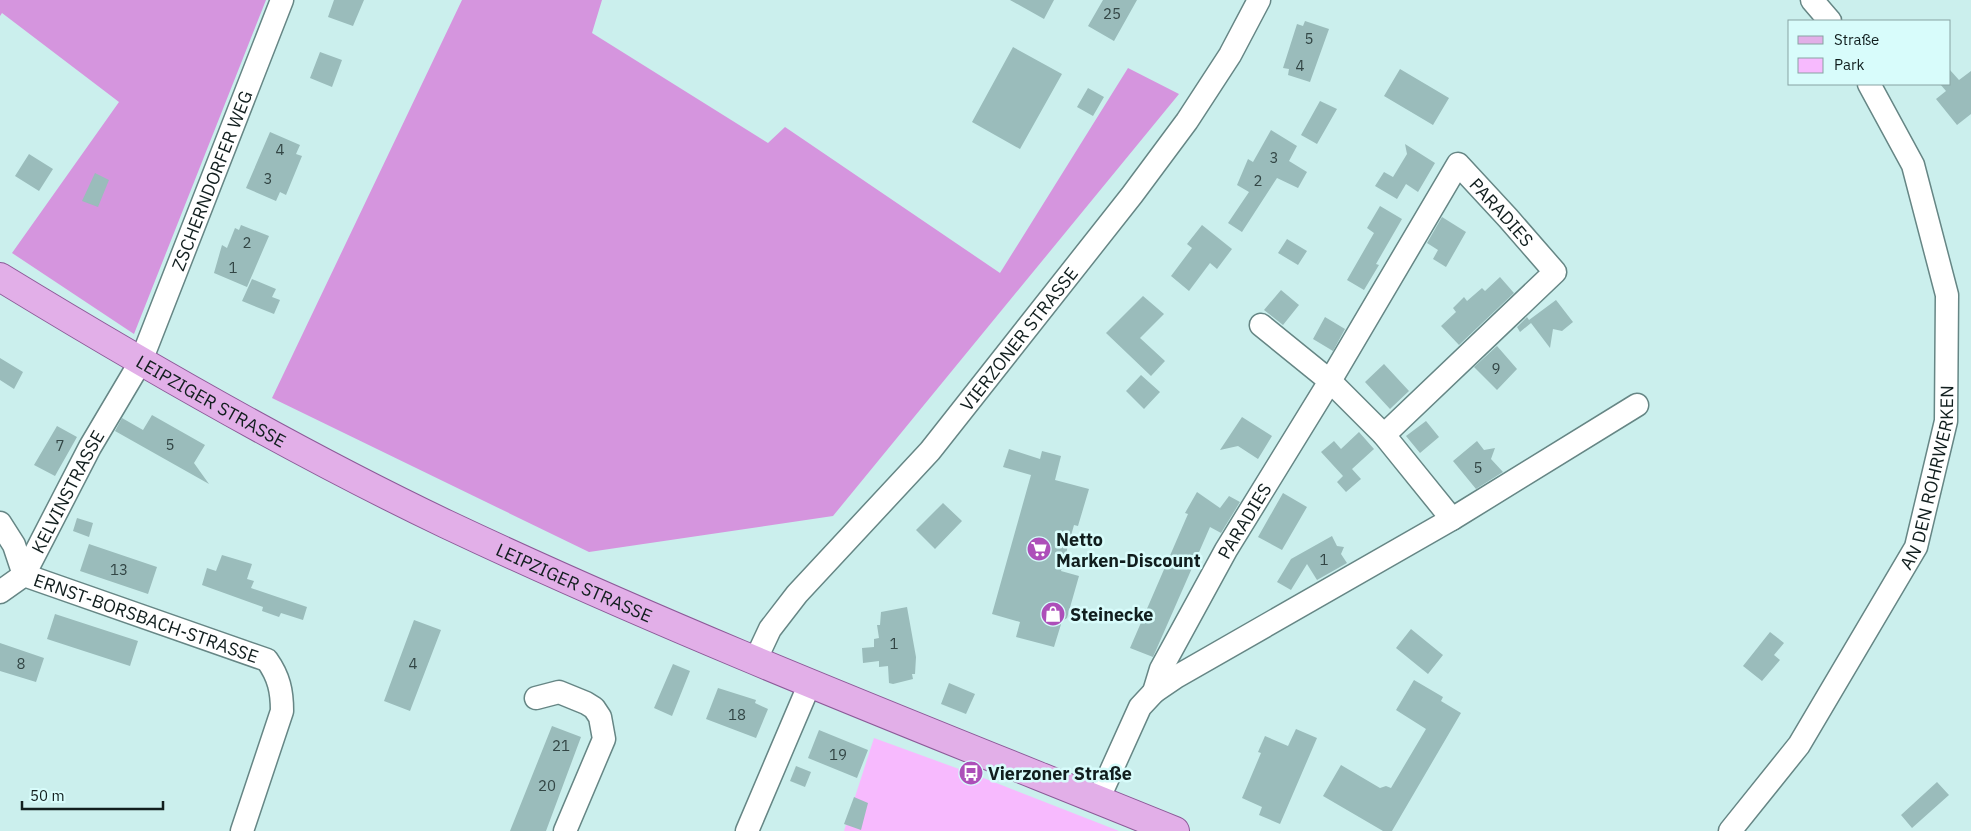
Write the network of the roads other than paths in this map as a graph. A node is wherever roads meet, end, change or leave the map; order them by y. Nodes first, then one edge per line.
1 (282, 0) edge
2 (1259, 0) edge
3 (1812, 0) edge
4 (1829, 20) edge
5 (1870, 85) edge
6 (0, 277) edge
7 (1260, 325) dead end
8 (141, 361) junction
9 (1330, 381) junction
10 (1637, 405) dead end
11 (1384, 435) junction
12 (1452, 519) junction
13 (0, 523) edge
14 (24, 575) junction
15 (0, 592) edge
16 (755, 661) junction
17 (810, 683) junction
18 (1154, 692) junction
19 (536, 698) dead end
20 (1098, 800) junction
21 (242, 831) edge
22 (565, 831) edge
23 (747, 831) edge
24 (1175, 831) edge
25 (1730, 831) edge

1 - 8 street, ZSCHERNDORFER WEG
2 - 16 street, VIERZONER STRASSE
3 - 4 street
5 - 25 street, AN DEN ROHRWERKEN
6 - 8 main road, LEIPZIGER STRASSE
7 - 9 street
8 - 14 street, KELVINSTRASSE
8 - 16 main road, LEIPZIGER STRASSE
9 - 11 street
9 - 11 street, PARADIES
9 - 18 street, PARADIES
10 - 12 street, PARADIES
11 - 12 street
12 - 18 street, PARADIES
13 - 14 street, KELVINSTRASSE
14 - 15 street, ERNST-BORSBACH-STRASSE
14 - 21 street, ERNST-BORSBACH-STRASSE
16 - 17 main road, LEIPZIGER STRASSE
17 - 20 main road, LEIPZIGER STRASSE
17 - 23 street
18 - 20 street, PARADIES
19 - 22 street
20 - 24 main road, LEIPZIGER STRASSE

